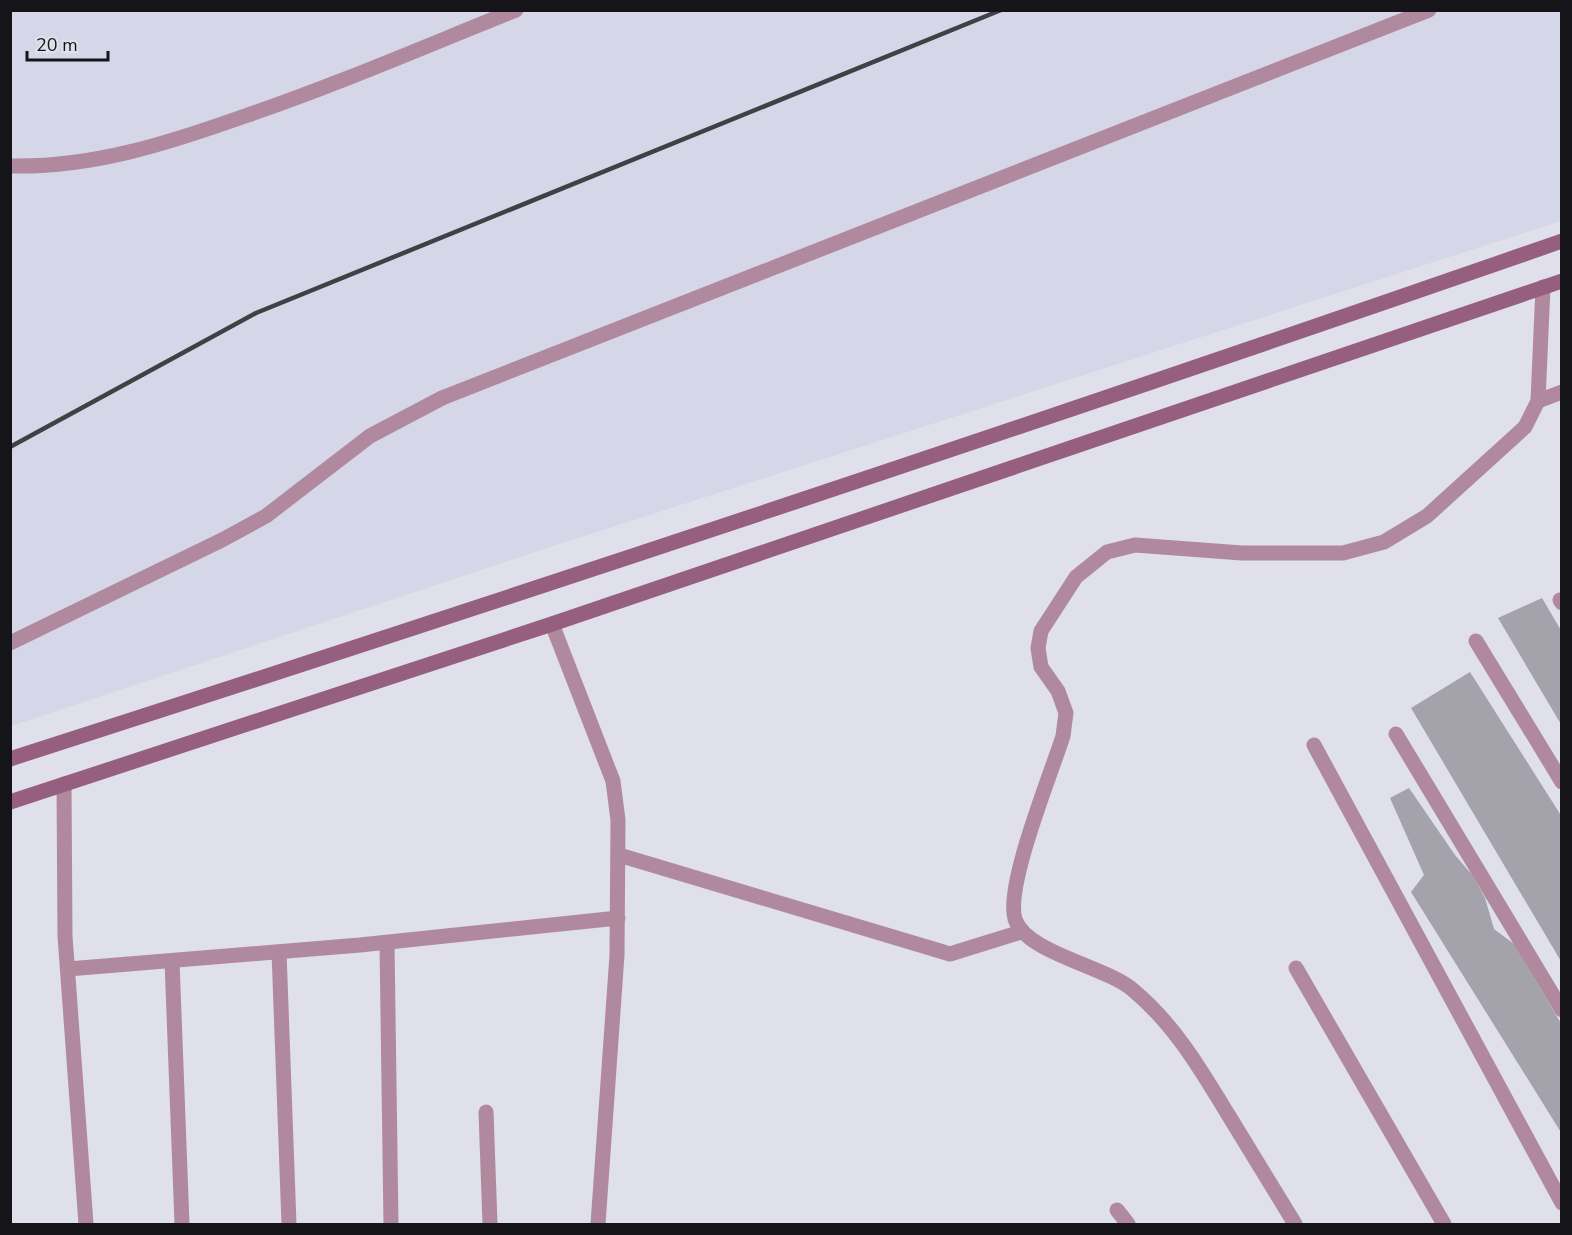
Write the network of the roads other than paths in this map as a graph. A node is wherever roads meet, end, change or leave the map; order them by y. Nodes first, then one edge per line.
1 (516, 10) edge
2 (1429, 10) edge
3 (10, 165) edge
4 (1562, 241) edge
5 (1562, 281) edge
6 (1543, 287) junction
7 (1562, 392) edge
8 (1538, 401) junction
9 (552, 624) junction
10 (1476, 641) dead end
11 (10, 643) edge
12 (1396, 734) dead end
13 (1314, 746) dead end
14 (10, 759) edge
15 (1562, 782) edge
16 (64, 784) junction
17 (10, 802) edge
18 (619, 855) junction
19 (618, 918) junction
20 (1021, 932) junction
21 (387, 943) junction
22 (279, 952) junction
23 (172, 961) junction
24 (1296, 968) dead end
25 (68, 969) junction
26 (1562, 1010) edge
27 (486, 1112) dead end
28 (1562, 1203) edge
29 (1117, 1210) dead end
30 (86, 1224) edge
31 (182, 1224) edge
32 (289, 1224) edge
33 (391, 1224) edge
34 (490, 1224) edge
35 (598, 1224) edge
36 (1128, 1224) edge
37 (1295, 1224) edge
38 (1444, 1224) edge

1 - 3 street
2 - 11 street
4 - 14 main road
5 - 6 main road
6 - 8 street
6 - 9 main road
7 - 8 street
8 - 20 street
9 - 16 main road
9 - 18 street
10 - 15 street
12 - 26 street
13 - 28 street
16 - 17 main road
16 - 25 street
18 - 19 street
18 - 20 street
19 - 21 street
19 - 35 street
20 - 37 street
21 - 22 street
21 - 33 street
22 - 23 street
22 - 32 street
23 - 25 street
23 - 31 street
24 - 38 street
25 - 30 street
27 - 34 street
29 - 36 street

